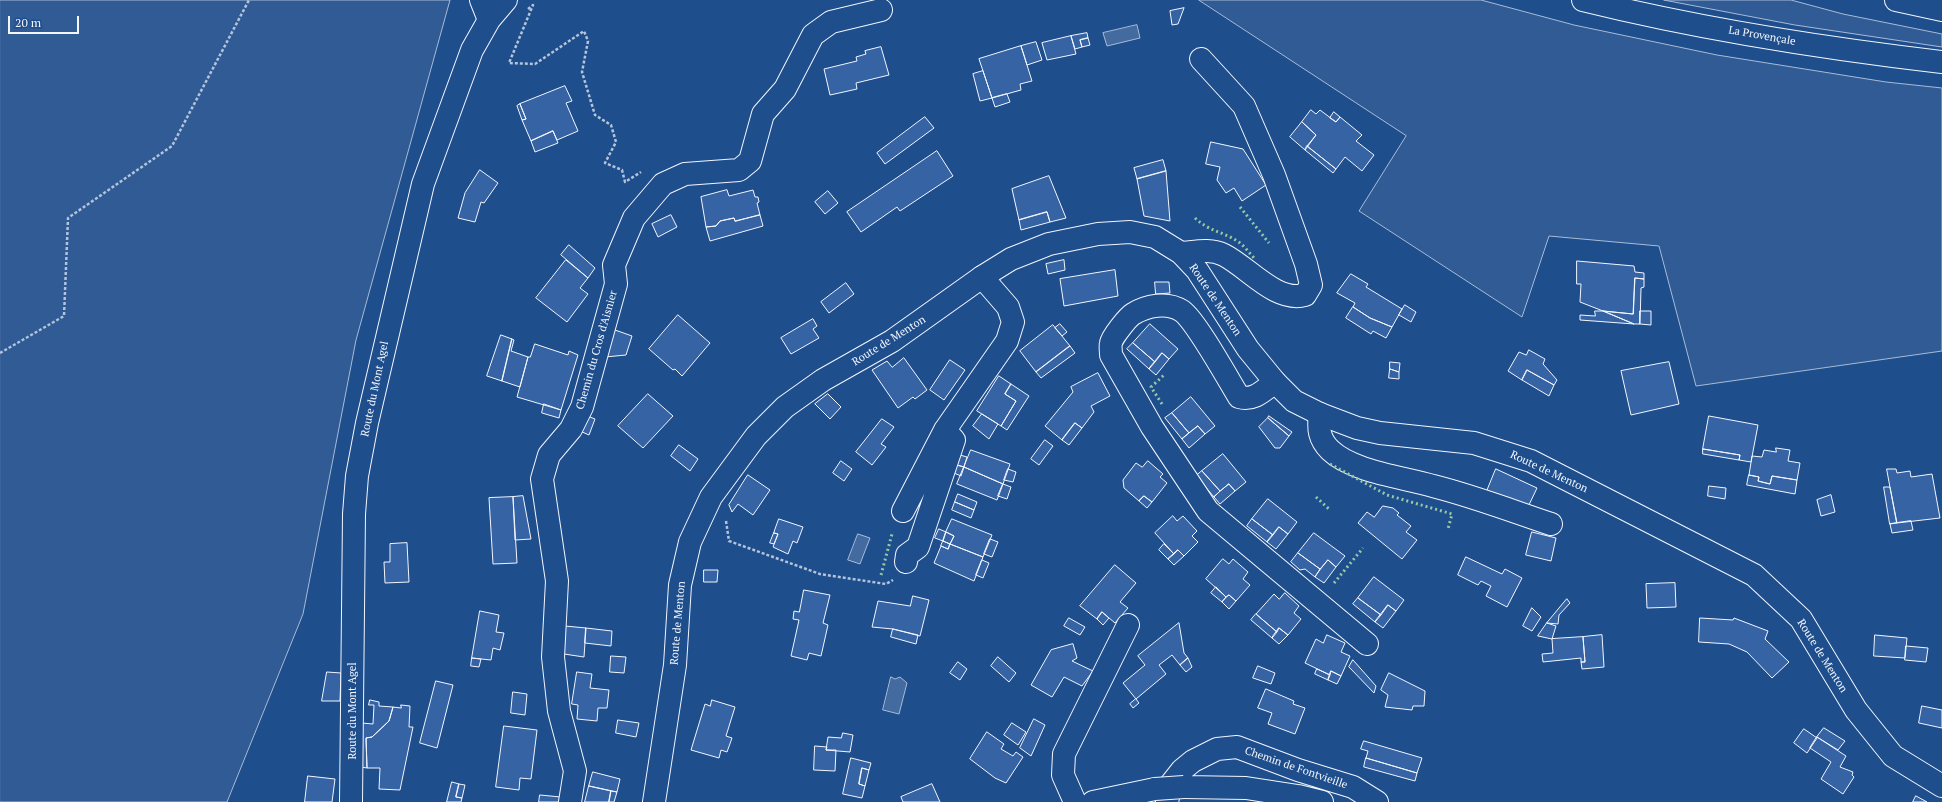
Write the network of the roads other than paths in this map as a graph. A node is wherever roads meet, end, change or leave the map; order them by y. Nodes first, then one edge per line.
1 (482, 0) edge
2 (506, 0) edge
3 (1583, 0) edge
4 (1896, 0) edge
5 (881, 10) dead end
6 (1942, 10) edge
7 (490, 20) junction
8 (1201, 59) dead end
9 (1942, 62) edge
10 (1181, 253) junction
11 (982, 277) junction
12 (1275, 382) junction
13 (1320, 414) junction
14 (945, 430) junction
15 (903, 511) dead end
16 (1551, 524) dead end
17 (906, 562) road end
18 (1128, 625) dead end
19 (1367, 644) dead end
20 (1942, 786) edge
21 (1161, 796) edge
22 (351, 802) edge
23 (570, 802) edge
24 (654, 802) edge
25 (1075, 802) edge
26 (1093, 802) edge
27 (1322, 802) edge
28 (1377, 802) edge

1 - 7 main road
2 - 7 main road, Route du Mont Agel
3 - 9 main road, La Provençale
4 - 6 main road
5 - 23 main road, Chemin du Cros d'Aisnier
7 - 22 main road, Route du Mont Agel
8 - 10 main road
10 - 11 main road, Route de Menton
10 - 12 main road, Route de Menton
11 - 14 main road
11 - 24 main road, Route de Menton
12 - 13 main road, Route de Menton
12 - 19 main road
13 - 16 main road
13 - 20 main road, Route de Menton
14 - 15 main road
14 - 17 main road
18 - 25 main road
21 - 26 main road
21 - 27 main road, bridge
21 - 28 main road, Chemin de Fontvieille

